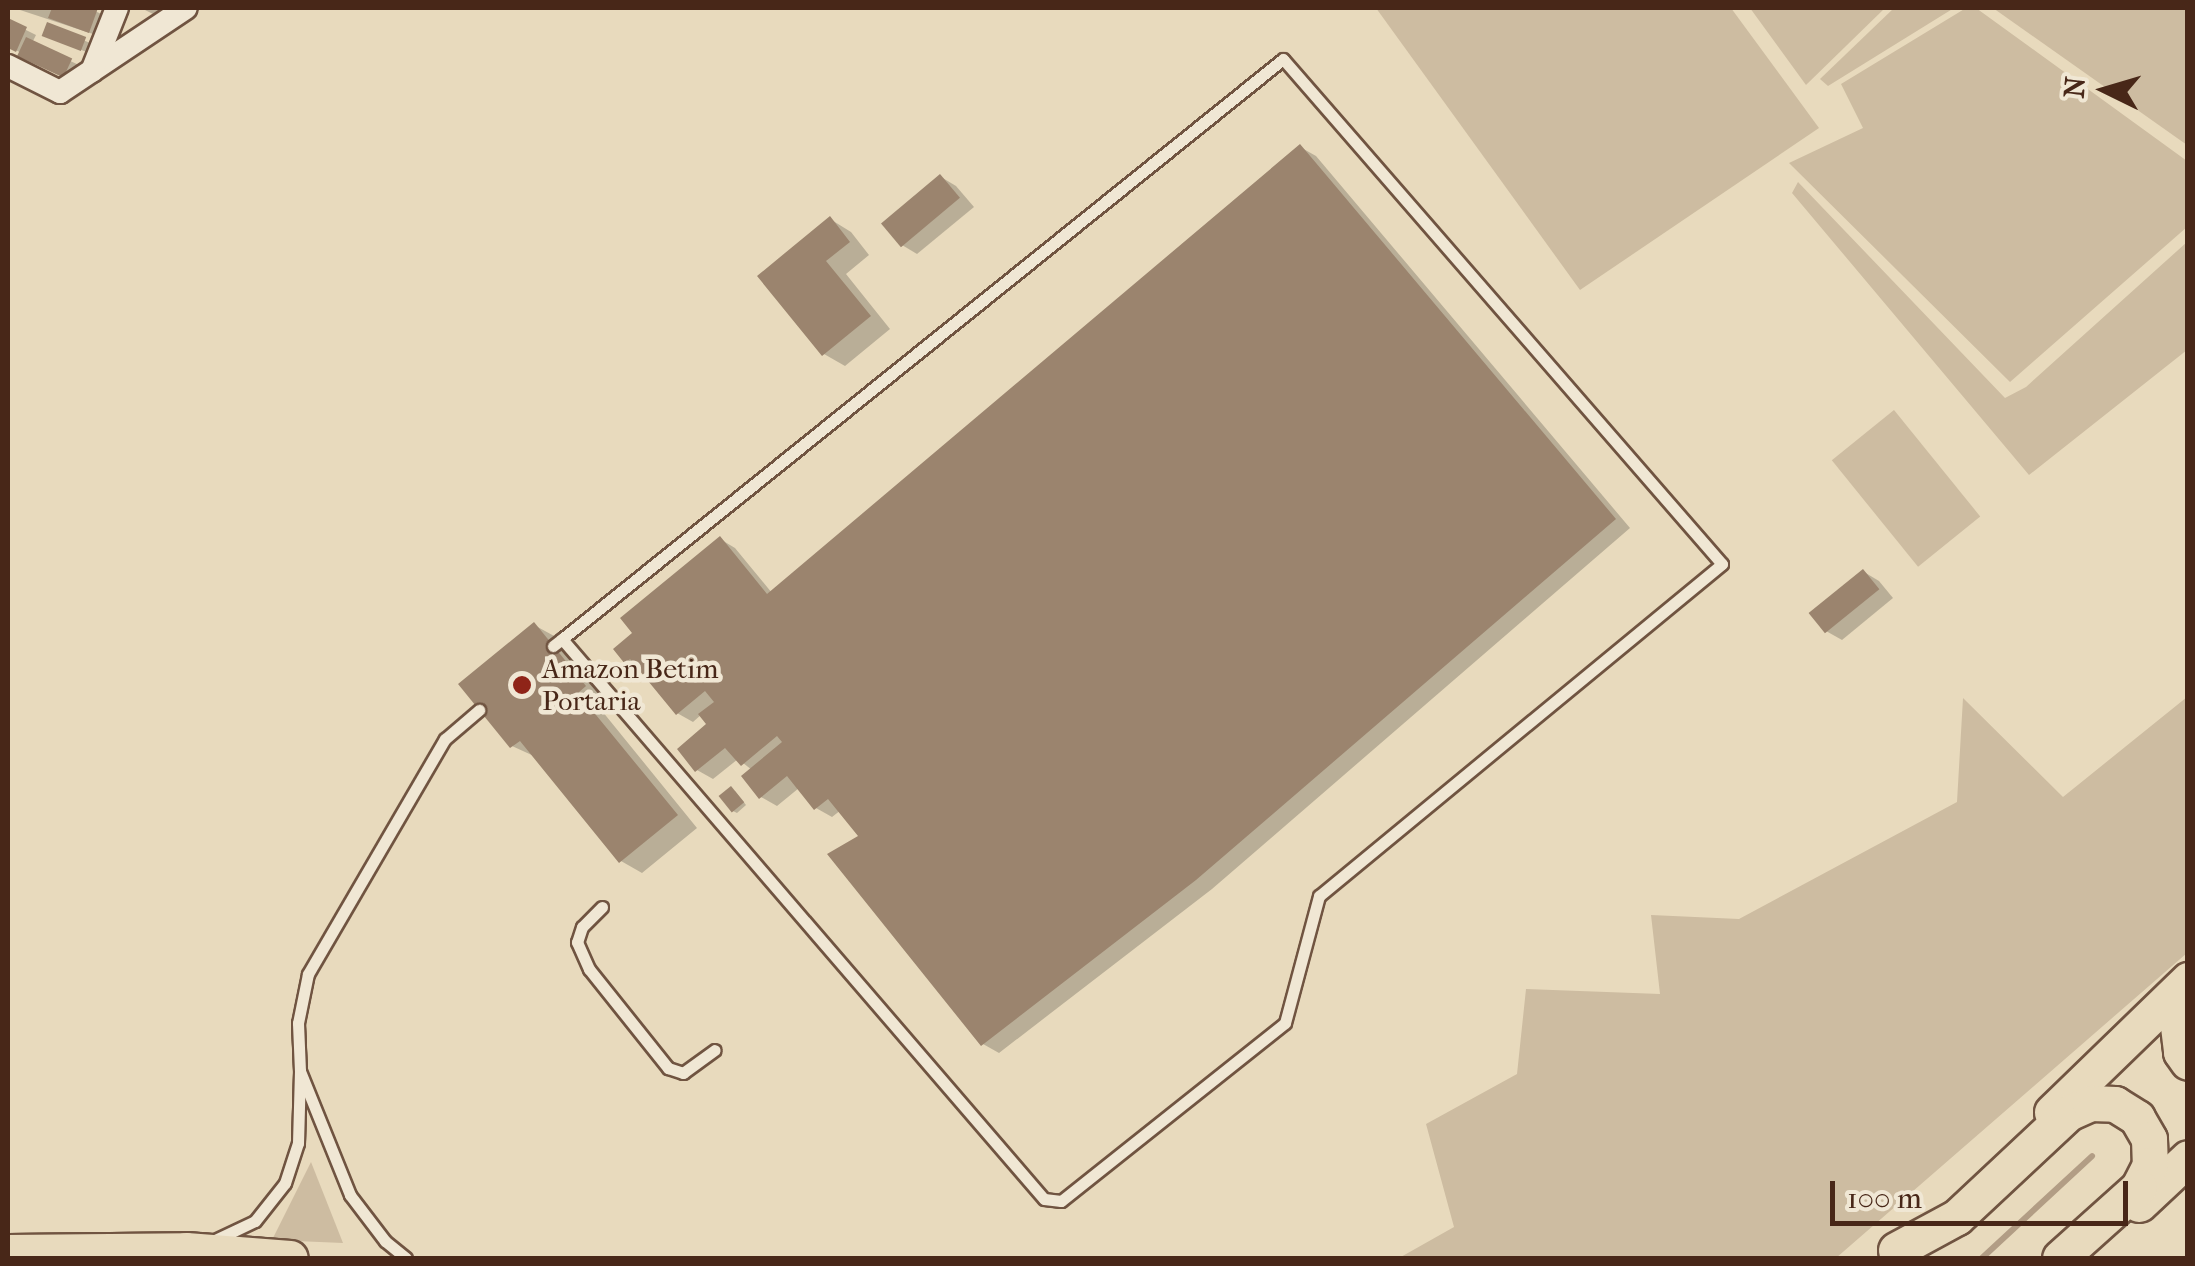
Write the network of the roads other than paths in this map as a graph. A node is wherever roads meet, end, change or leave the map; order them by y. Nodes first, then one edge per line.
1 (117, 8) edge
2 (186, 8) edge
3 (8, 66) edge
4 (92, 70) junction
5 (558, 643) joint
6 (479, 710) dead end
7 (602, 907) dead end
8 (2188, 980) edge
9 (2188, 1004) edge
10 (716, 1050) dead end
11 (2188, 1062) edge
12 (300, 1071) junction
13 (2188, 1158) edge
14 (186, 1250) junction
15 (8, 1252) edge
16 (1891, 1254) edge
17 (290, 1258) edge
18 (406, 1258) edge
19 (2060, 1258) edge
20 (2079, 1258) edge

1 - 4 street
2 - 4 street
3 - 4 street
5 - 5 lane
6 - 12 lane
7 - 10 lane
8 - 16 main road
9 - 11 main road
12 - 14 lane
12 - 18 lane
13 - 20 main road
14 - 15 main road
14 - 17 main road
16 - 19 main road

